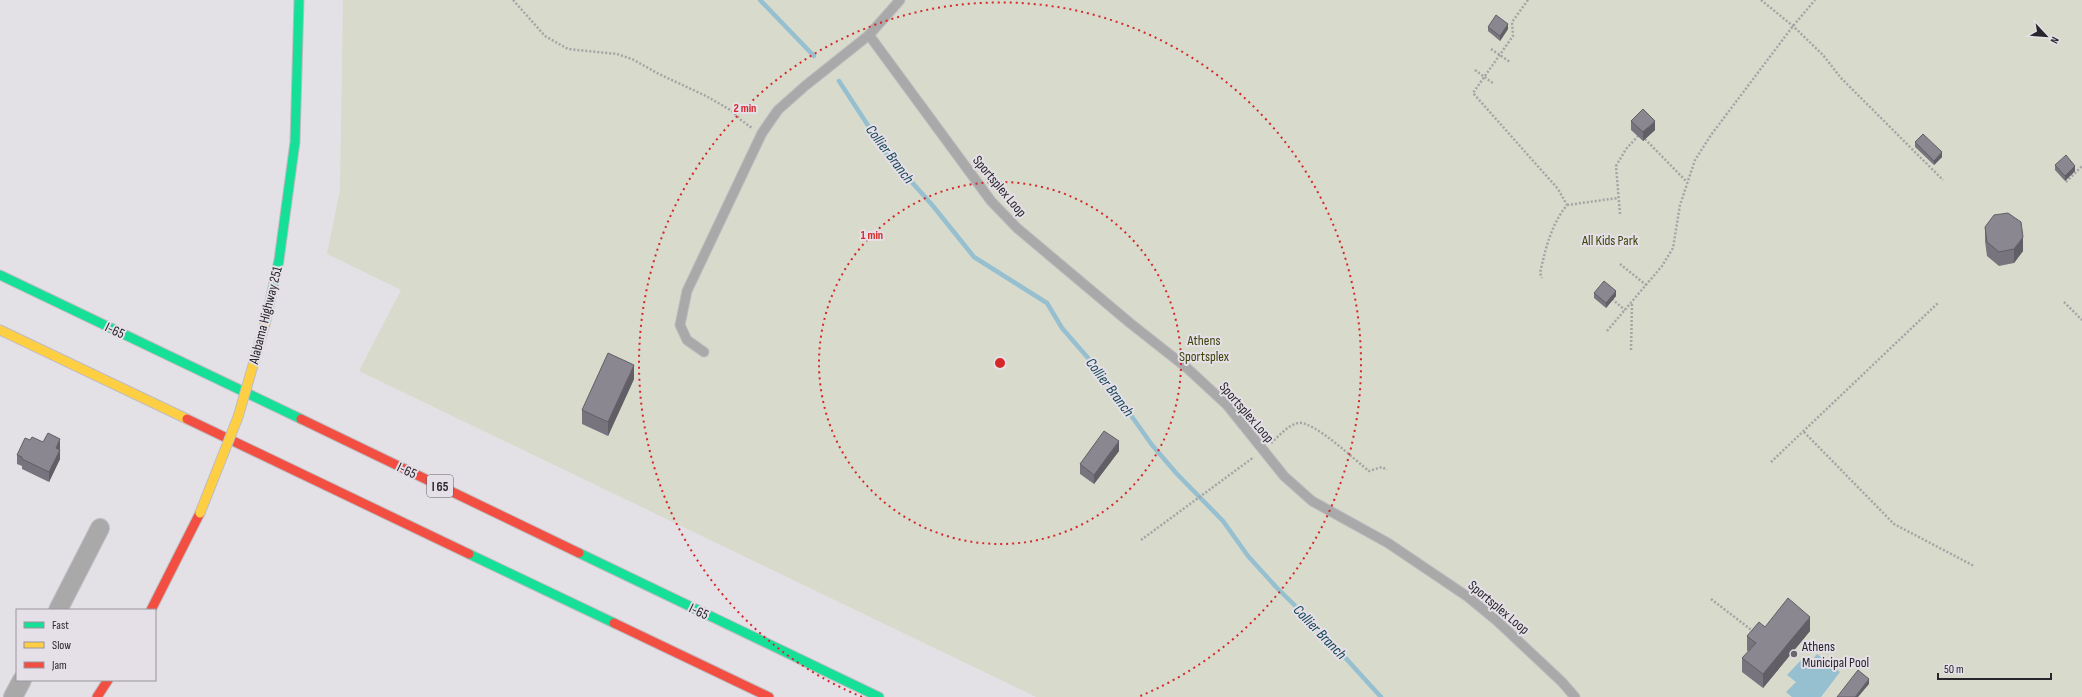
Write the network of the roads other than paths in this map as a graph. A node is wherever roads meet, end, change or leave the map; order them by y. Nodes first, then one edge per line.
1 (299, 0) edge
2 (900, 0) edge
3 (869, 35) junction
4 (0, 275) edge
5 (0, 330) edge
6 (704, 352) dead end
7 (100, 528) dead end
8 (59, 609) edge
9 (152, 609) edge
10 (21, 681) edge
11 (107, 681) edge
12 (13, 697) edge
13 (97, 697) edge
14 (769, 697) edge
15 (879, 697) edge
16 (1575, 697) edge

1 - 9 main road, Alabama Highway 251, bridge
2 - 3 lane
3 - 6 lane
3 - 16 lane, Sportsplex Loop
4 - 15 main road, I-65 / I 65
5 - 14 main road
7 - 8 street
10 - 12 street
11 - 13 main road

